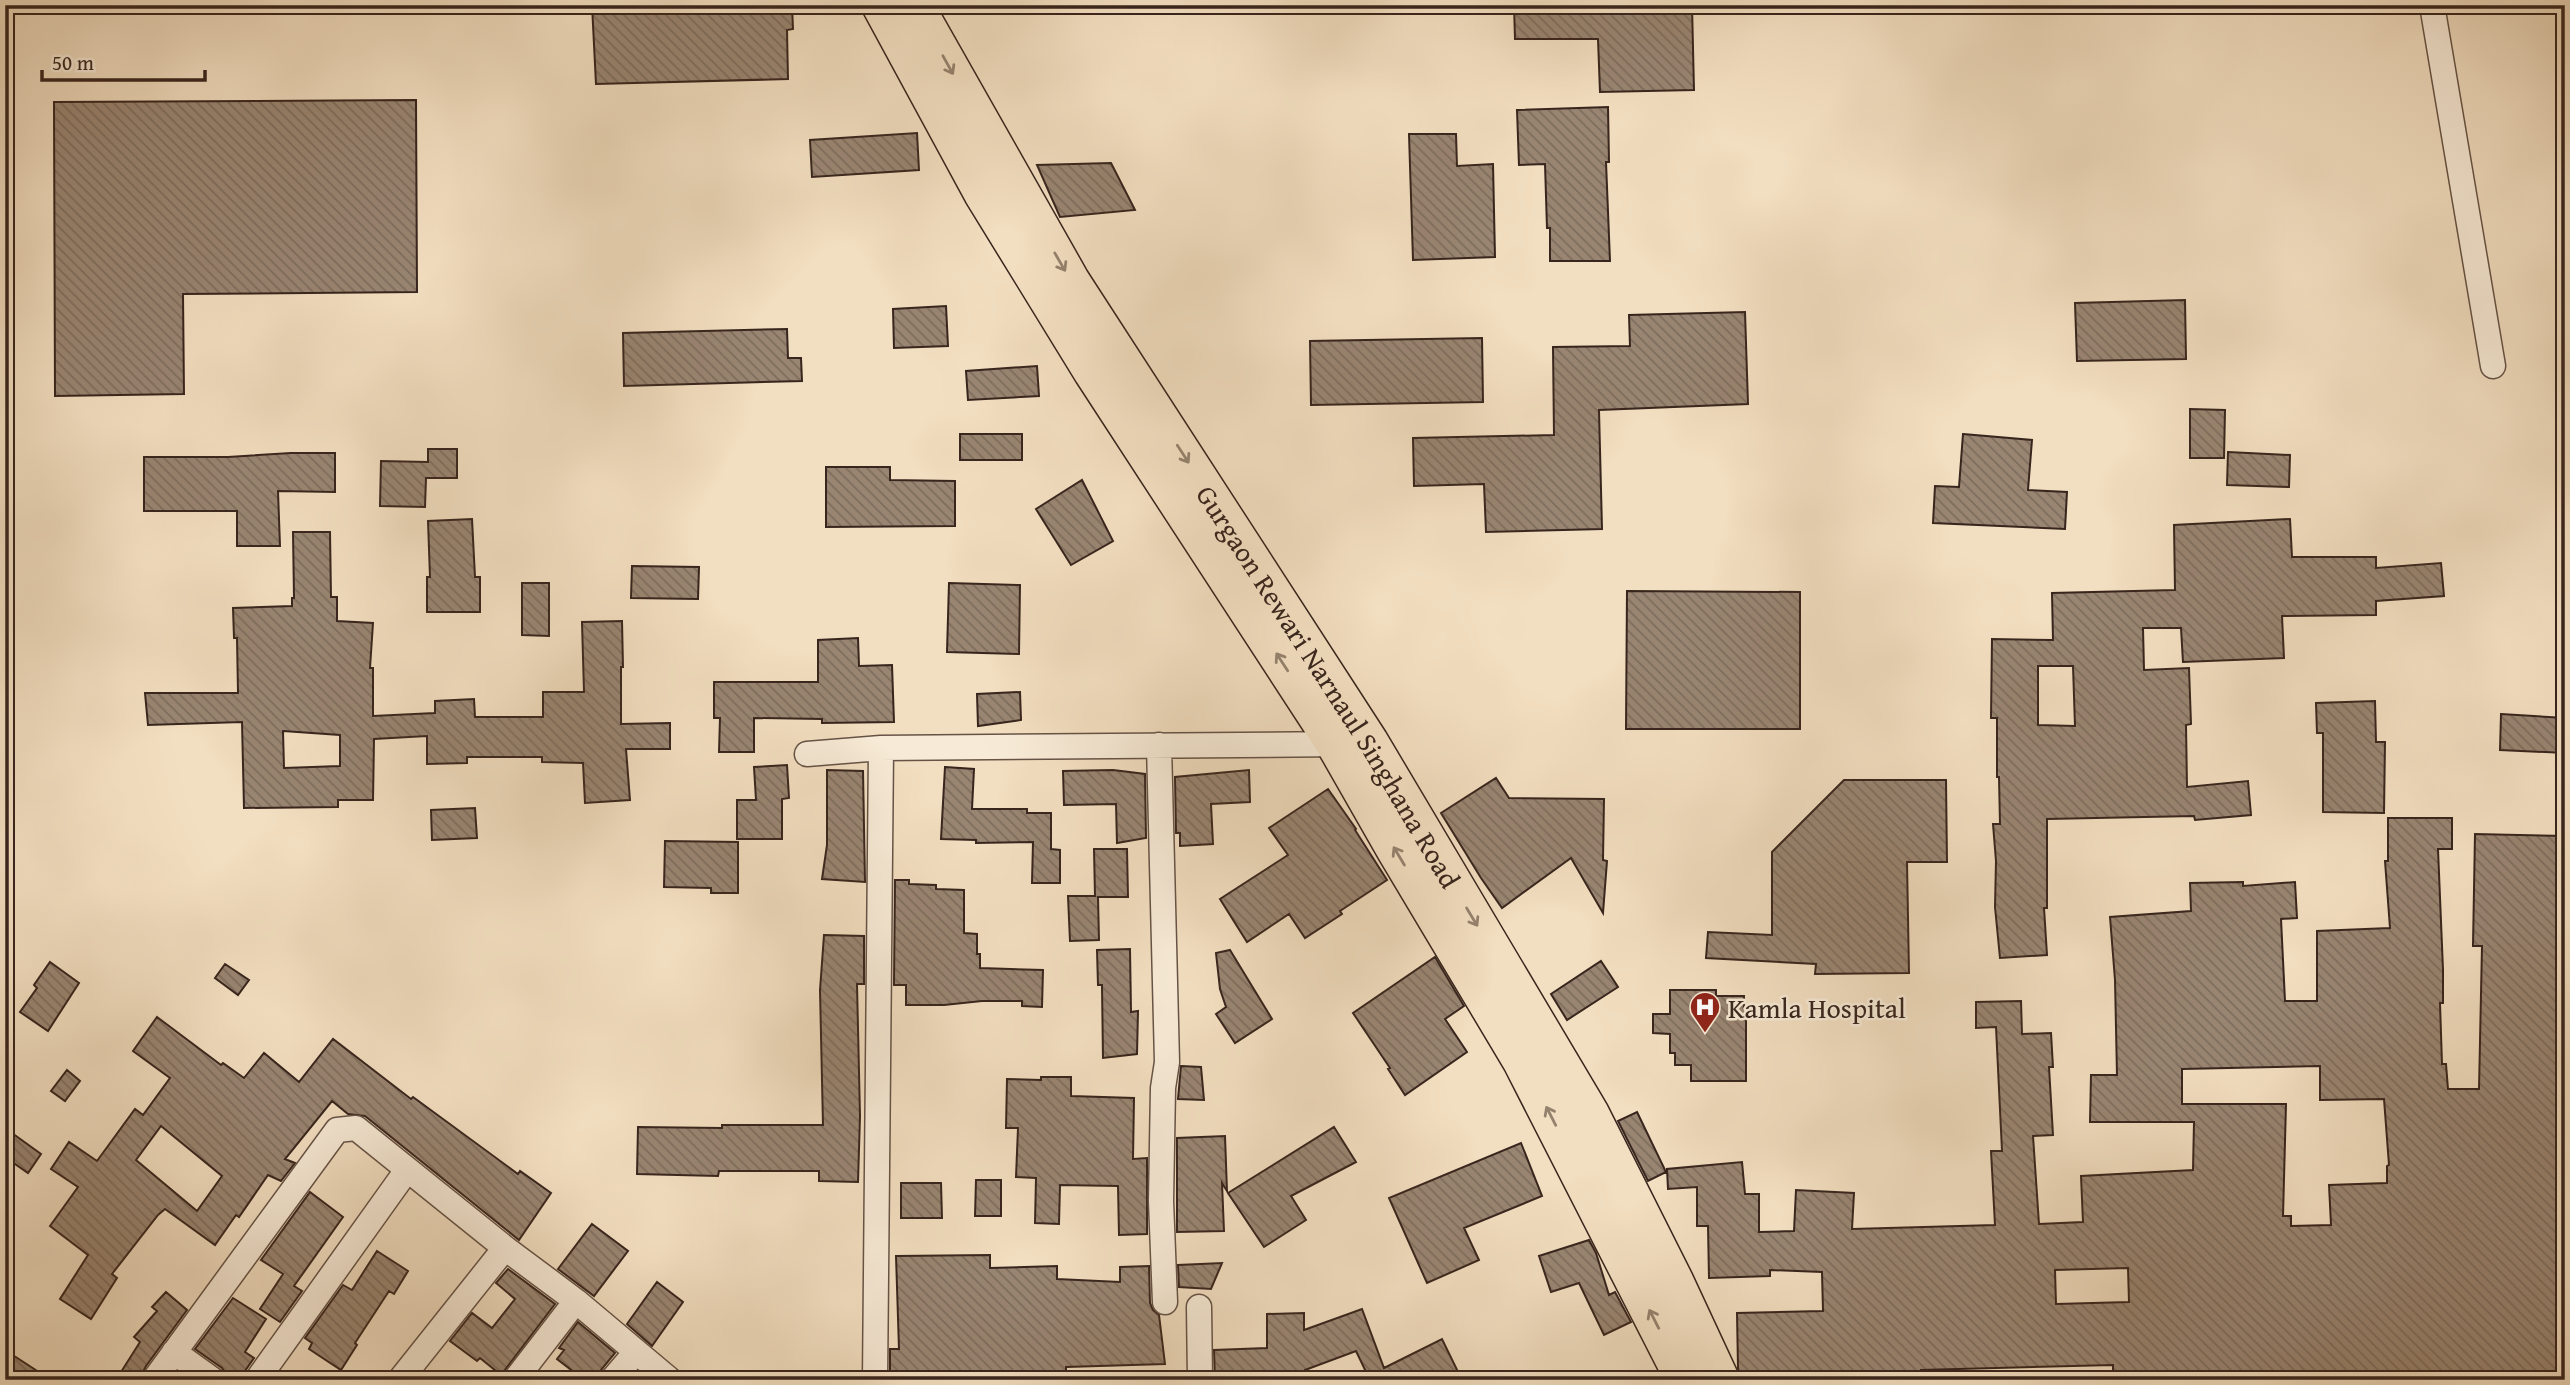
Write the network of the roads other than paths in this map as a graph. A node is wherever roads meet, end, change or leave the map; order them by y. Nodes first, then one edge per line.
1 (881, 5) edge
2 (914, 5) edge
3 (2432, 5) edge
4 (2493, 366) dead end
5 (1353, 743) junction
6 (1159, 745) junction
7 (881, 748) junction
8 (807, 754) dead end
9 (407, 1170) junction
10 (505, 1248) junction
11 (576, 1301) junction
12 (1165, 1302) dead end
13 (1199, 1307) dead end
14 (174, 1352) junction
15 (636, 1352) junction
16 (154, 1380) edge
17 (213, 1380) edge
18 (257, 1380) edge
19 (401, 1380) edge
20 (515, 1380) edge
21 (612, 1380) edge
22 (670, 1380) edge
23 (875, 1380) edge
24 (1199, 1380) edge
25 (1685, 1380) edge
26 (1720, 1380) edge

5 -> 1 highway
2 -> 5 highway, Gurgaon Rewari Narnaul Singhana Road
3 - 4 street
5 - 6 street
25 -> 5 highway
5 -> 26 highway, Gurgaon Rewari Narnaul Singhana Road
6 - 7 street
6 - 12 street
7 - 8 street
7 - 23 street
9 - 10 street
9 - 14 street
9 - 18 street
10 - 11 street
10 - 19 street
11 - 15 street
11 - 20 street
13 - 24 street
14 - 16 street
14 - 17 street
15 - 21 street
15 - 22 street

